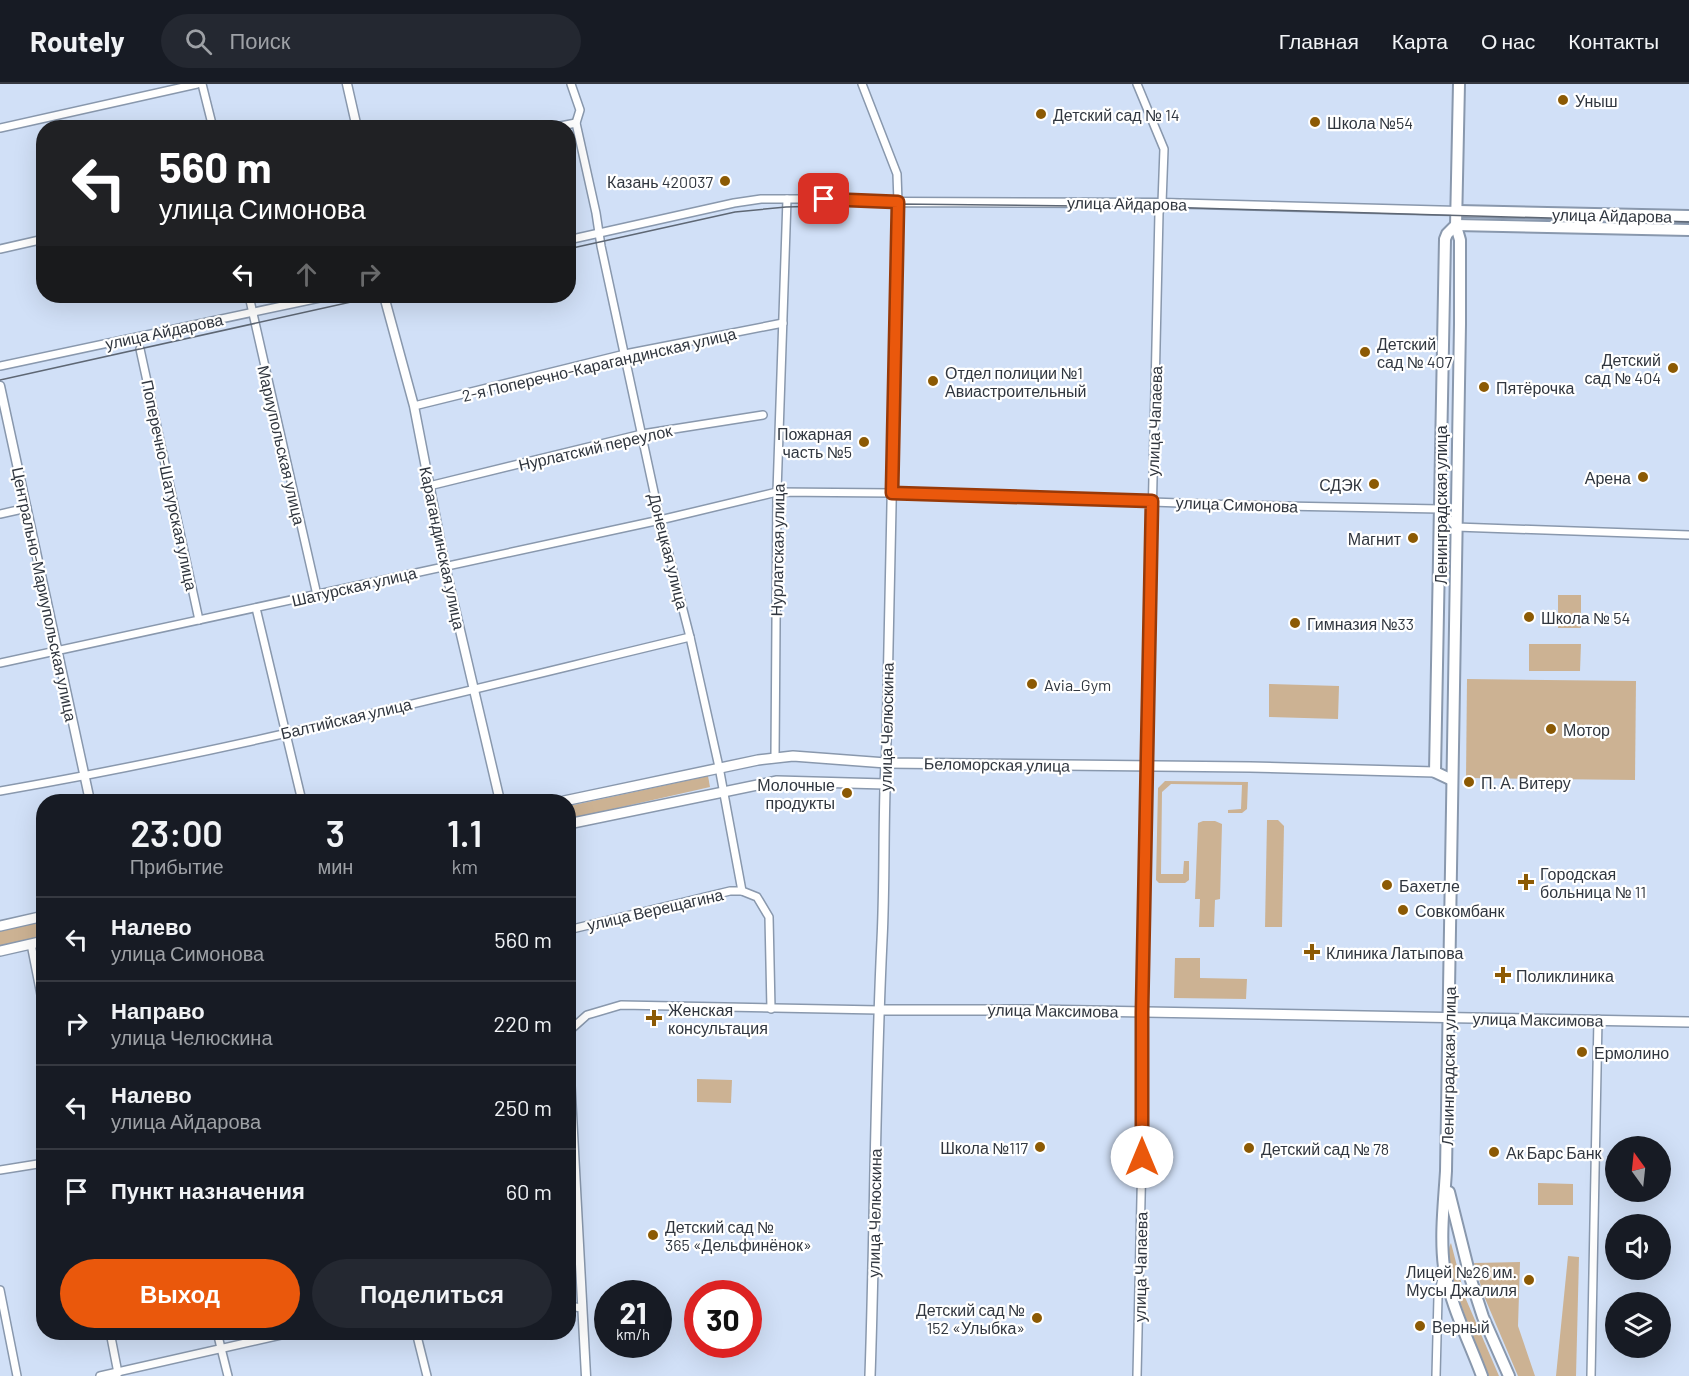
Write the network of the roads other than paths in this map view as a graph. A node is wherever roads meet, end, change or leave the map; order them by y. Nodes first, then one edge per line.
1 (197, 84) edge
2 (202, 84) edge
3 (347, 84) edge
4 (571, 84) edge
5 (862, 84) edge
6 (1137, 84) edge
7 (1460, 84) edge
8 (211, 120) edge
9 (355, 120) edge
10 (576, 123) joint
11 (0, 128) edge
12 (787, 199) junction
13 (898, 202) junction
14 (1162, 203) junction
15 (1458, 211) junction
16 (1689, 216) edge
17 (1456, 225) junction
18 (1689, 230) edge
19 (599, 233) junction
20 (576, 238) edge
21 (36, 241) edge
22 (0, 249) edge
23 (250, 303) edge
24 (295, 303) edge
25 (386, 303) edge
26 (252, 312) junction
27 (783, 323) junction
28 (140, 349) dead end
29 (625, 354) junction
30 (0, 366) edge
31 (0, 386) edge
32 (414, 406) junction
33 (763, 415) dead end
34 (642, 434) junction
35 (429, 486) junction
36 (777, 492) junction
37 (892, 493) junction
38 (1152, 501) junction
39 (27, 508) junction
40 (1440, 509) junction
41 (0, 514) edge
42 (660, 520) junction
43 (1456, 526) junction
44 (1689, 535) edge
45 (445, 566) junction
46 (316, 595) junction
47 (256, 608) junction
48 (199, 620) junction
49 (690, 637) junction
50 (57, 651) junction
51 (0, 663) edge
52 (473, 690) junction
53 (286, 732) junction
54 (775, 757) junction
55 (886, 763) junction
56 (1147, 766) junction
57 (719, 767) junction
58 (1435, 772) junction
59 (85, 776) junction
60 (1452, 780) junction
61 (885, 784) junction
62 (0, 791) edge
63 (723, 791) junction
64 (89, 794) edge
65 (300, 794) edge
66 (498, 794) edge
67 (576, 798) edge
68 (576, 822) edge
69 (742, 891) junction
70 (36, 918) edge
71 (0, 926) edge
72 (576, 928) edge
73 (36, 943) edge
74 (31, 944) junction
75 (0, 951) edge
76 (36, 969) edge
77 (771, 1009) junction
78 (879, 1010) junction
79 (1142, 1012) junction
80 (1449, 1017) junction
81 (1598, 1019) junction
82 (1689, 1022) edge
83 (576, 1025) edge
84 (36, 1164) edge
85 (0, 1170) edge
86 (1446, 1171) junction
87 (576, 1222) edge
88 (1444, 1268) junction
89 (0, 1290) edge
90 (576, 1307) edge
91 (582, 1308) junction
92 (112, 1340) edge
93 (218, 1340) edge
94 (257, 1340) edge
95 (418, 1340) edge
96 (220, 1348) junction
97 (118, 1373) junction
98 (17, 1376) edge
99 (100, 1376) edge
100 (228, 1376) edge
101 (427, 1376) edge
102 (586, 1376) edge
103 (870, 1376) edge
104 (1137, 1376) edge
105 (1436, 1376) edge
106 (1482, 1376) edge
107 (1509, 1376) edge
108 (1591, 1376) edge

1 - 11 street
2 - 8 street
3 - 9 street
4 - 10 street, Донецкая улица
5 - 13 street, улица Челюскина
6 - 14 street, улица Чапаева
7 - 15 main road, Ленинградская улица
10 - 19 street, Донецкая улица
12 - 13 street, улица Айдарова
12 - 19 street, улица Айдарова
12 - 27 street, Нурлатская улица
13 - 14 street, улица Айдарова
13 - 37 street, улица Челюскина
14 - 15 street, улица Айдарова
14 - 38 street, улица Чапаева
15 - 16 main road, улица Айдарова
15 - 17 main road, Ленинградская улица
17 - 18 main road, улица Айдарова
17 - 40 main road, Ленинградская улица
17 - 43 main road, Ленинградская улица
19 - 20 street, улица Айдарова
19 - 29 street, Донецкая улица
21 - 22 street
23 - 26 street, Мариупольская улица
24 - 26 street, улица Айдарова
25 - 32 street, Карагандинская улица
26 - 30 street, улица Айдарова
26 - 46 street, Мариупольская улица
27 - 29 street, 2-я Поперечно-Карагандинская улица
27 - 36 street, Нурлатская улица
28 - 48 street, Поперечно-Шатурская улица
29 - 32 street, 2-я Поперечно-Карагандинская улица
29 - 34 street, Донецкая улица
31 - 39 street, Центрально-Мариупольская улица
32 - 35 street, Карагандинская улица
33 - 34 street, Нурлатский переулок
34 - 35 street, Нурлатский переулок
34 - 42 street, Донецкая улица
35 - 45 street, Карагандинская улица
36 - 37 street, улица Симонова
36 - 42 street, Шатурская улица
36 - 54 street, Нурлатская улица
37 - 38 street, улица Симонова
37 - 55 street, улица Челюскина
38 - 40 street, улица Симонова
38 - 56 street, улица Чапаева
39 - 41 street
39 - 50 street, Центрально-Мариупольская улица
40 - 43 street
40 - 58 main road, Ленинградская улица
42 - 45 street, Шатурская улица
42 - 49 street, Донецкая улица
43 - 44 street
43 - 60 main road, Ленинградская улица
45 - 46 street, Шатурская улица
45 - 52 street, Карагандинская улица
46 - 47 street, Шатурская улица
47 - 48 street, Шатурская улица
47 - 53 street
48 - 50 street, Шатурская улица
49 - 52 street, Балтийская улица
49 - 57 street, Донецкая улица
50 - 51 street, Шатурская улица
50 - 59 street, Центрально-Мариупольская улица
52 - 53 street, Балтийская улица
52 - 66 street, Карагандинская улица
53 - 59 street, Балтийская улица
53 - 65 street
54 - 55 main road, Беломорская улица
54 - 57 main road, Беломорская улица
55 - 56 main road, Беломорская улица
55 - 61 main road, улица Челюскина
56 - 58 main road, Беломорская улица
56 - 79 street, улица Чапаева
57 - 63 street, Донецкая улица
57 - 67 main road, Беломорская улица
58 - 60 main road
59 - 62 street, Балтийская улица
59 - 64 street, Центрально-Мариупольская улица
60 - 80 main road, Ленинградская улица
61 - 63 main road
61 - 78 main road, улица Челюскина
63 - 68 main road
63 - 69 street, Донецкая улица
69 - 72 street, улица Верещагина
69 - 77 street
70 - 71 main road
73 - 74 main road
74 - 75 main road
74 - 76 street
77 - 78 street, улица Максимова
77 - 83 street, улица Максимова
78 - 79 main road, улица Максимова
78 - 103 main road, улица Челюскина
79 - 80 main road, улица Максимова
79 - 104 street, улица Чапаева
80 - 81 main road, улица Максимова
80 - 86 main road, Ленинградская улица
81 - 82 main road, улица Максимова
81 - 108 street
84 - 85 street
86 - 88 main road, Ленинградская улица
86 - 107 main road, Ленинградская улица
87 - 91 street
88 - 105 street, Ленинградская улица
88 - 106 main road, Ленинградская улица
89 - 98 street
90 - 91 street
91 - 102 street
92 - 97 street
93 - 96 street
94 - 96 street
95 - 101 street
96 - 97 street
96 - 100 street
97 - 99 street

